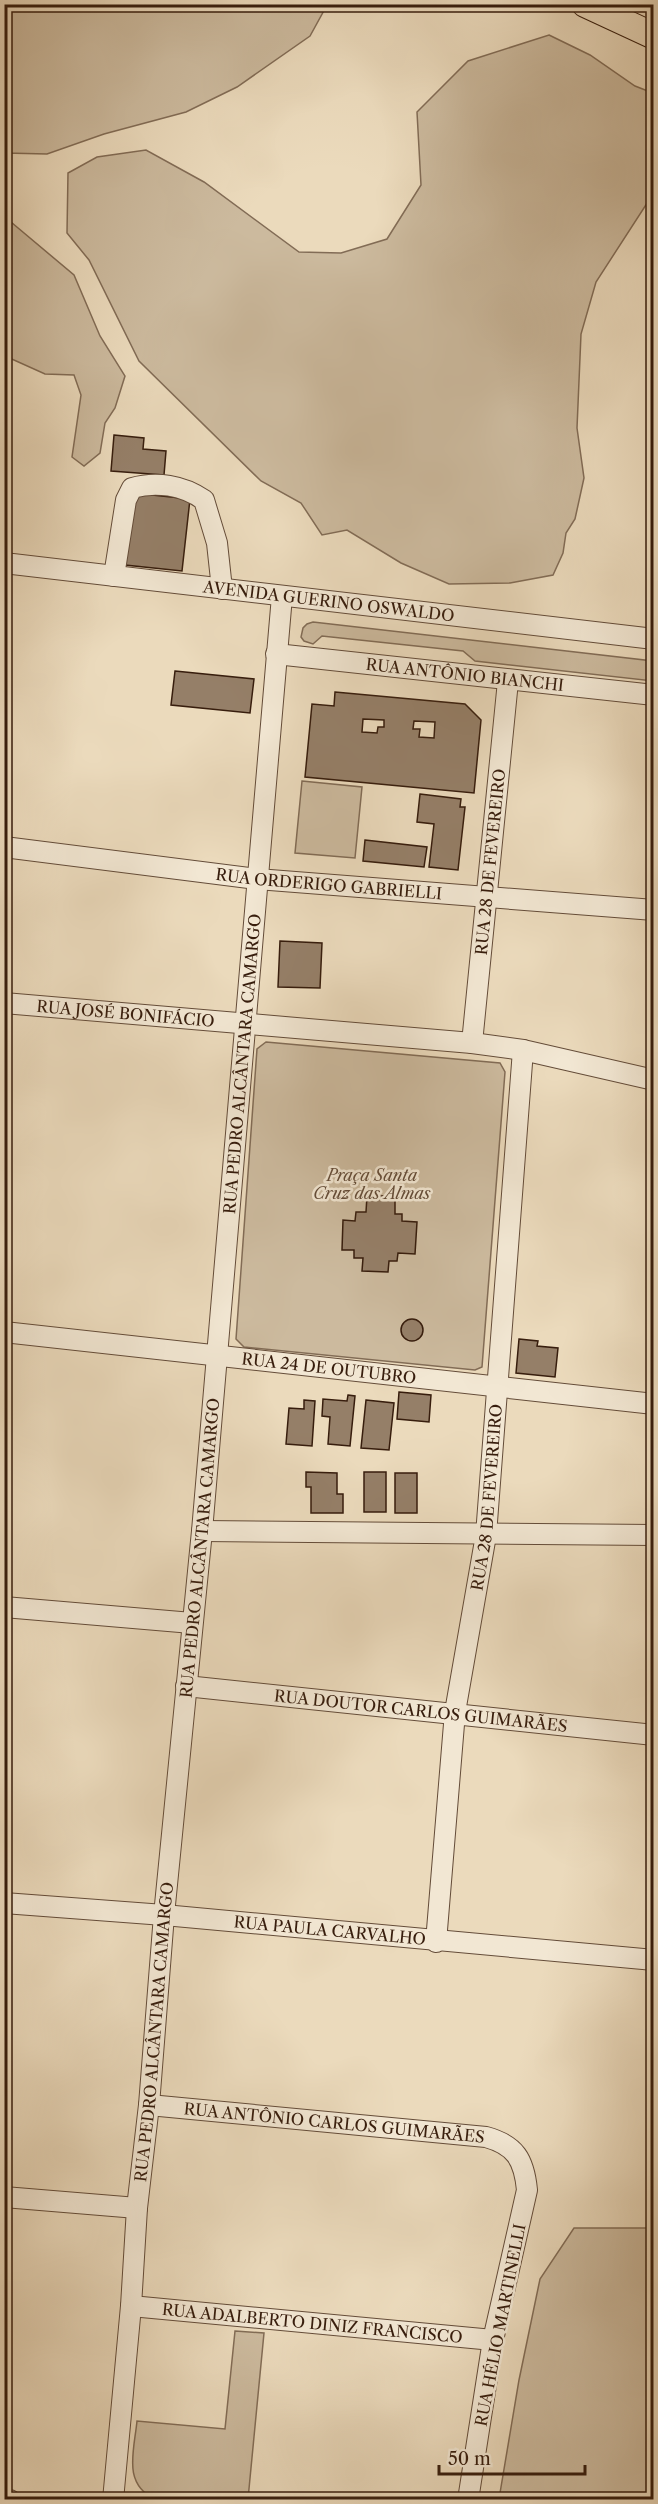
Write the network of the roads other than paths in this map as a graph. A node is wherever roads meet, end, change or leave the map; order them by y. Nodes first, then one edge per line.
1 (585, 4) edge
2 (654, 36) edge
3 (4, 563) edge
4 (114, 576) junction
5 (222, 589) junction
6 (282, 596) junction
7 (654, 639) edge
8 (276, 654) junction
9 (508, 681) junction
10 (654, 695) edge
11 (4, 848) edge
12 (256, 879) junction
13 (486, 898) junction
14 (654, 910) edge
15 (4, 1003) edge
16 (247, 1024) junction
17 (472, 1043) junction
18 (523, 1050) junction
19 (654, 1080) edge
20 (4, 1332) edge
21 (217, 1355) junction
22 (497, 1385) junction
23 (654, 1404) edge
24 (202, 1531) junction
25 (486, 1534) junction
26 (654, 1535) edge
27 (4, 1606) edge
28 (192, 1623) junction
29 (186, 1686) junction
30 (454, 1713) junction
31 (654, 1735) edge
32 (4, 1903) edge
33 (164, 1915) junction
34 (436, 1942) junction
35 (654, 1960) edge
36 (149, 2105) junction
37 (515, 2152) joint
38 (4, 2197) edge
39 (137, 2208) junction
40 (131, 2306) junction
41 (493, 2340) junction
42 (4, 2499) edge
43 (9, 2499) edge
44 (113, 2499) edge
45 (468, 2499) edge

1 - 2 main road
3 - 4 street, AVENIDA GUERINO OSWALDO
4 - 5 street, AVENIDA GUERINO OSWALDO
4 - 5 street
5 - 6 street, AVENIDA GUERINO OSWALDO
6 - 7 street, AVENIDA GUERINO OSWALDO
6 - 8 street, RUA PEDRO ALCÂNTARA CAMARGO
8 - 9 street, RUA ANTÔNIO BIANCHI
8 - 12 street, RUA PEDRO ALCÂNTARA CAMARGO
9 - 10 street, RUA ANTÔNIO BIANCHI
9 - 13 street, RUA 28 DE FEVEREIRO
11 - 12 street, RUA ORDERIGO GABRIELLI
12 - 13 street, RUA ORDERIGO GABRIELLI
12 - 16 street, RUA PEDRO ALCÂNTARA CAMARGO
13 - 14 street, RUA ORDERIGO GABRIELLI
13 - 17 street, RUA 28 DE FEVEREIRO
15 - 16 street, RUA JOSÉ BONIFÁCIO
16 - 17 street, RUA JOSÉ BONIFÁCIO
16 - 21 street, RUA PEDRO ALCÂNTARA CAMARGO
17 - 18 street, RUA JOSÉ BONIFÁCIO
18 - 19 street, RUA JOSÉ BONIFÁCIO
18 - 22 street, RUA 28 DE FEVEREIRO
20 - 21 street, RUA 24 DE OUTUBRO
21 - 22 street, RUA 24 DE OUTUBRO
21 - 24 street, RUA PEDRO ALCÂNTARA CAMARGO
22 - 23 street, RUA 24 DE OUTUBRO
22 - 25 street, RUA 28 DE FEVEREIRO
24 - 25 street
24 - 28 street, RUA PEDRO ALCÂNTARA CAMARGO
25 - 26 street
25 - 30 street, RUA 28 DE FEVEREIRO
27 - 28 street
28 - 29 street, RUA PEDRO ALCÂNTARA CAMARGO
29 - 30 street, RUA DOUTOR CARLOS GUIMARÃES
29 - 33 street, RUA PEDRO ALCÂNTARA CAMARGO
30 - 31 street, RUA DOUTOR CARLOS GUIMARÃES
30 - 34 street, RUA 28 DE FEVEREIRO
32 - 33 street, RUA PAULA CARVALHO
33 - 34 street, RUA PAULA CARVALHO
33 - 36 street, RUA PEDRO ALCÂNTARA CAMARGO
34 - 35 street, RUA PAULA CARVALHO
36 - 37 street, RUA ANTÔNIO CARLOS GUIMARÃES
36 - 39 street, RUA PEDRO ALCÂNTARA CAMARGO
37 - 41 street, RUA HÉLIO MARTINELLI
38 - 39 street
39 - 40 street, RUA PEDRO ALCÂNTARA CAMARGO
40 - 41 street, RUA ADALBERTO DINIZ FRANCISCO
40 - 44 street, RUA PEDRO ALCÂNTARA CAMARGO
41 - 45 street, RUA HÉLIO MARTINELLI
42 - 43 street

